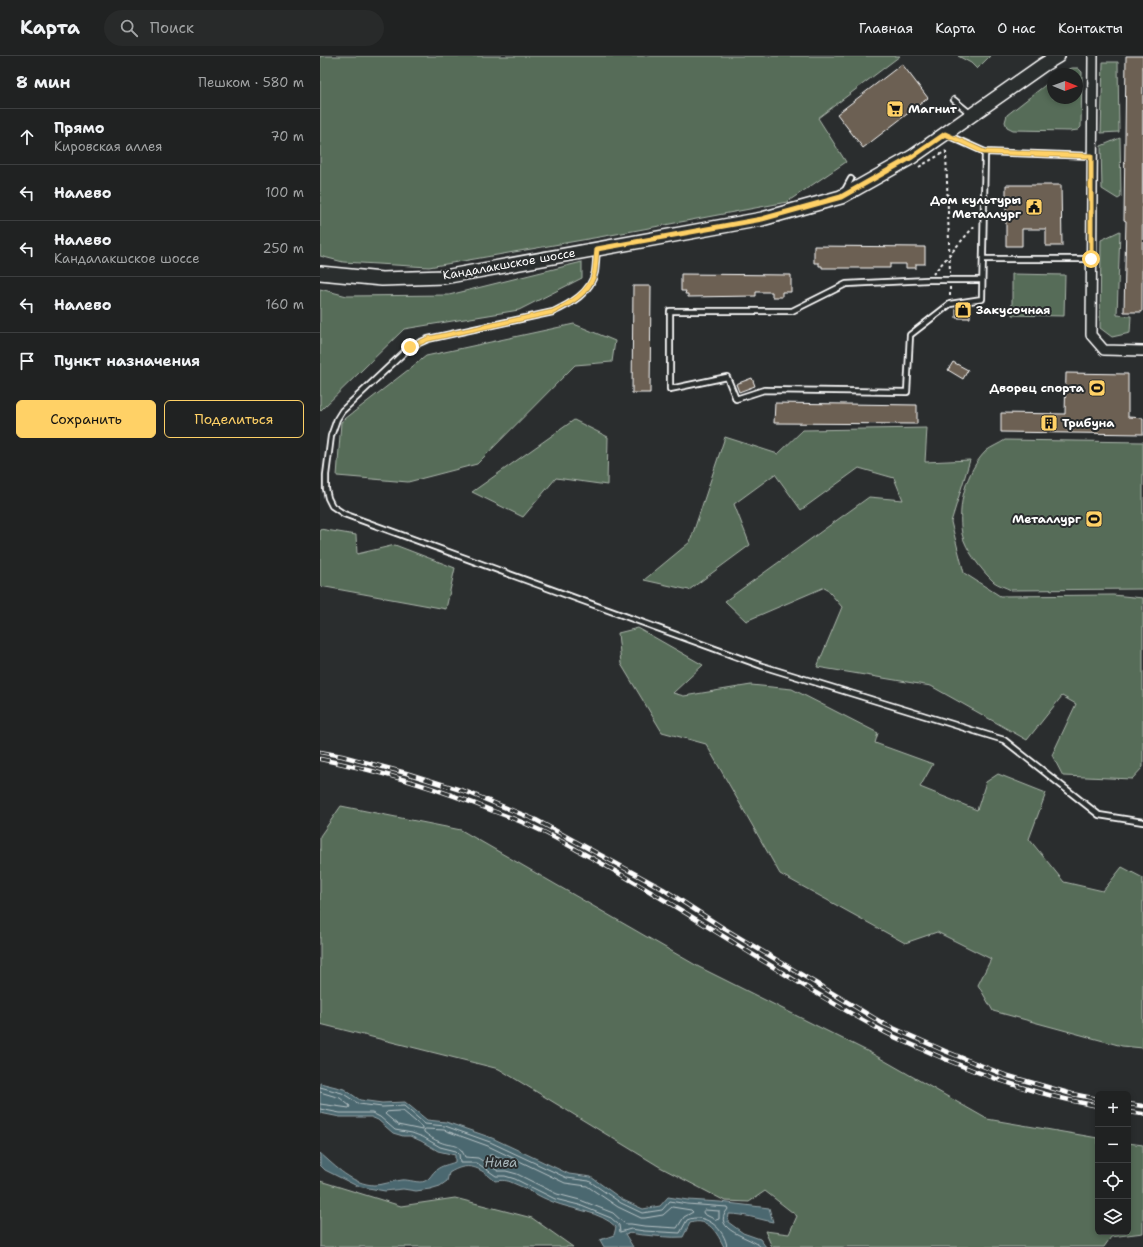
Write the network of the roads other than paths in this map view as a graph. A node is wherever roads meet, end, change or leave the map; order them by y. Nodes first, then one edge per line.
1 (1058, 56) edge
2 (1093, 56) edge
3 (1044, 60) edge
4 (954, 100) dead end
5 (972, 115) junction
6 (945, 134) junction
7 (984, 152) junction
8 (1091, 156) junction
9 (851, 179) dead end
10 (841, 197) junction
11 (597, 249) junction
12 (983, 259) junction
13 (1091, 259) junction
14 (320, 273) edge
15 (982, 280) junction
16 (1143, 351) edge
17 (1143, 822) edge

1 - 3 main road, Кандалакшское шоссе
2 - 8 street
3 - 5 main road, Кандалакшское шоссе
4 - 5 lane
5 - 6 main road, Кандалакшское шоссе
6 - 7 lane
6 - 10 main road, Кандалакшское шоссе
7 - 8 lane
7 - 12 lane
8 - 13 street
9 - 10 lane
10 - 11 main road, Кандалакшское шоссе
11 - 14 main road, Кандалакшское шоссе
11 - 17 lane
12 - 13 lane
12 - 15 lane
13 - 16 street
15 - 15 lane

